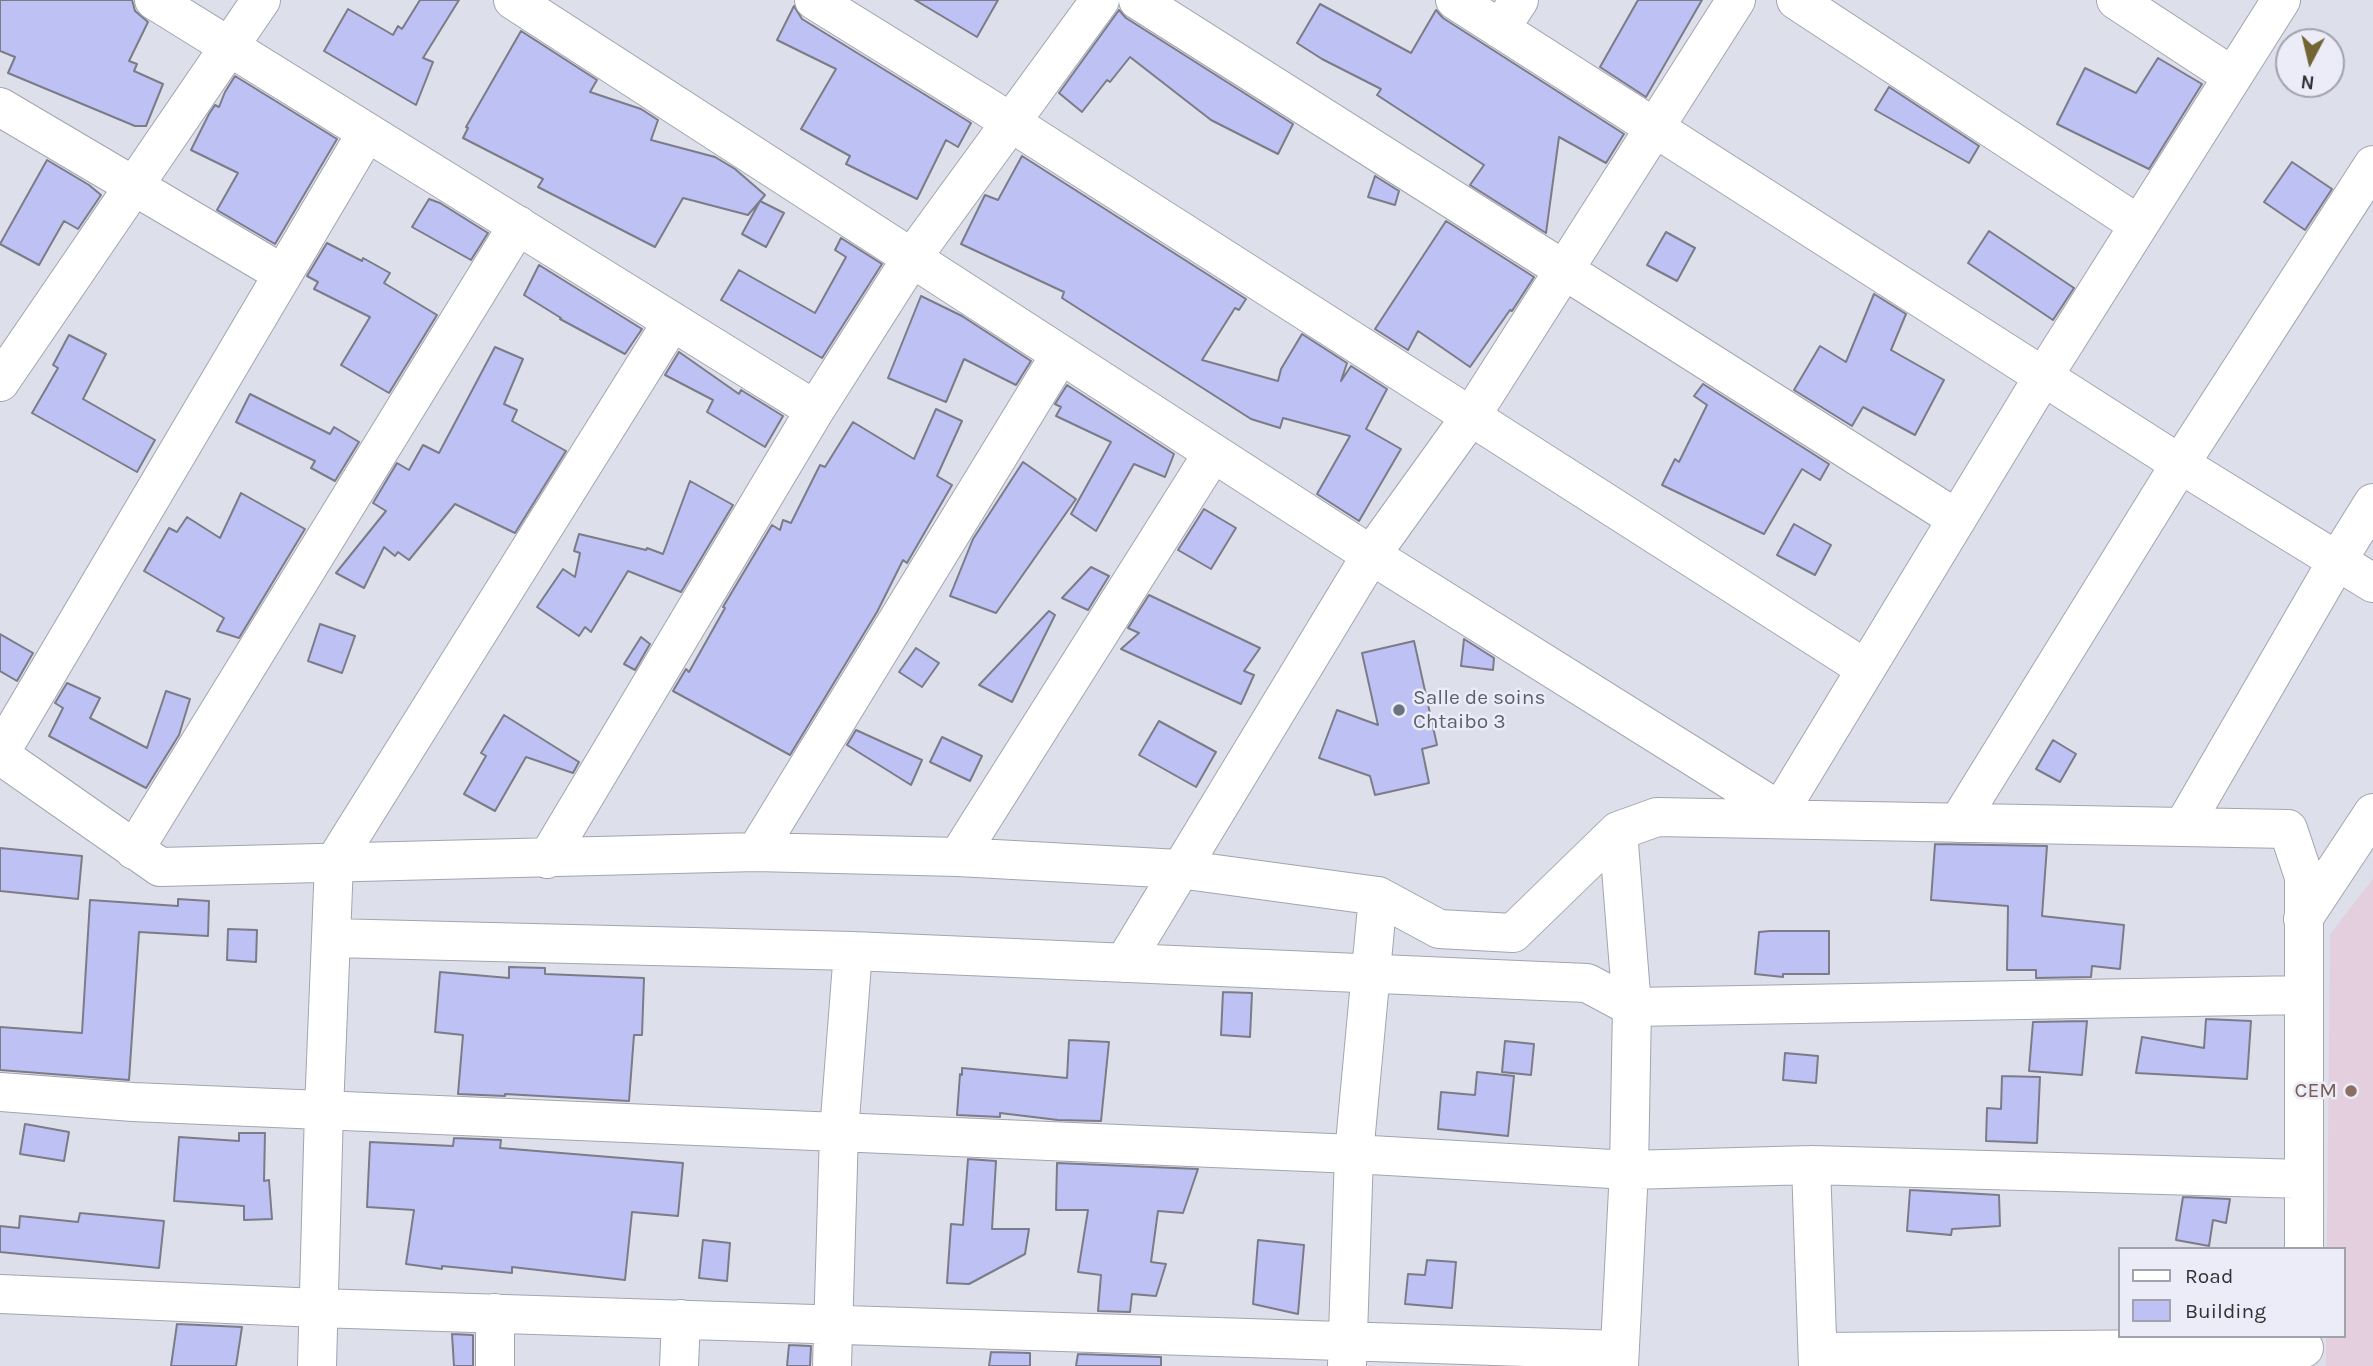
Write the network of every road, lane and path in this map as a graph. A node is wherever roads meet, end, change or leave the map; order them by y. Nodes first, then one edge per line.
1 (154, 0) edge
2 (261, 0) edge
3 (513, 0) edge
4 (814, 0) edge
5 (1100, 0) edge
6 (1138, 0) edge
7 (1455, 0) edge
8 (1736, 0) edge
9 (1796, 0) edge
10 (2116, 0) edge
11 (2281, 0) edge
12 (1510, 15) edge
13 (230, 47) junction
14 (2232, 76) junction
15 (0, 107) edge
16 (1011, 122) junction
17 (1654, 127) junction
18 (367, 132) junction
19 (2373, 165) edge
20 (135, 185) junction
21 (518, 225) junction
22 (2139, 225) junction
23 (911, 259) junction
24 (1564, 268) junction
25 (283, 274) junction
26 (672, 322) junction
27 (1060, 355) junction
28 (2043, 377) junction
29 (0, 382) edge
30 (815, 410) junction
31 (1471, 416) junction
32 (1213, 453) junction
33 (2180, 464) junction
34 (2373, 503) edge
35 (1957, 519) junction
36 (1371, 555) junction
37 (2337, 561) junction
38 (2373, 583) edge
39 (1866, 669) junction
40 (0, 754) edge
41 (2373, 813) edge
42 (1777, 815) junction
43 (1958, 823) junction
44 (2183, 827) junction
45 (1618, 831) junction
46 (134, 850) junction
47 (756, 852) junction
48 (958, 857) junction
49 (547, 859) junction
50 (334, 863) junction
51 (1179, 869) junction
52 (1378, 895) junction
53 (2303, 919) junction
54 (331, 938) junction
55 (853, 951) junction
56 (1124, 962) junction
57 (1371, 973) junction
58 (2303, 995) junction
59 (1632, 1006) junction
60 (0, 1092) edge
61 (324, 1110) junction
62 (839, 1132) junction
63 (1354, 1154) junction
64 (1811, 1165) junction
65 (1629, 1170) junction
66 (2303, 1179) junction
67 (2304, 1247) edge
68 (0, 1294) edge
69 (318, 1308) junction
70 (495, 1313) junction
71 (681, 1319) junction
72 (833, 1324) junction
73 (2304, 1350) edge
74 (1347, 1353) edge
75 (1619, 1358) edge
76 (1818, 1359) edge
77 (317, 1366) edge
78 (495, 1366) edge
79 (679, 1366) edge
80 (832, 1366) edge

1 - 13 street
2 - 13 street
3 - 23 street
4 - 16 street
5 - 16 street
6 - 24 street
7 - 12 street
8 - 17 street
9 - 22 street
10 - 14 street
11 - 14 street
12 - 17 street
13 - 18 street
13 - 20 street
14 - 22 street
15 - 20 street
16 - 23 street
16 - 31 street
17 - 24 street
17 - 28 street
18 - 21 street
18 - 25 street
19 - 33 street
20 - 25 street
20 - 29 street
21 - 26 street
21 - 46 street
22 - 28 street
23 - 27 street
23 - 30 street
24 - 31 street
24 - 35 street
25 - 40 street
26 - 30 street
26 - 50 street
27 - 32 street
27 - 47 street
28 - 33 street
28 - 35 street
30 - 49 street
31 - 36 street
31 - 39 street
32 - 36 street
32 - 48 street
33 - 37 street
33 - 43 street
34 - 37 street
35 - 39 street
36 - 42 street
36 - 51 street
37 - 38 street
37 - 44 street
39 - 42 street
40 - 46 street
41 - 53 street
42 - 43 street
42 - 45 street
43 - 44 street
44 - 53 street
45 - 52 street
45 - 59 street
46 - 50 street
47 - 48 street
47 - 49 street
48 - 51 street
49 - 50 street
50 - 54 street
51 - 52 street
51 - 56 street
52 - 57 street
53 - 58 street
54 - 55 street
54 - 61 street
55 - 56 street
55 - 62 street
56 - 57 street
57 - 59 street
57 - 63 street
58 - 59 street
58 - 66 street
59 - 65 street
60 - 61 street
61 - 62 street
61 - 69 street
62 - 63 street
62 - 72 street
63 - 65 street
63 - 74 street
64 - 65 street
64 - 66 street
64 - 76 street
65 - 75 street
66 - 67 street
68 - 69 street
69 - 70 street
69 - 77 street
70 - 71 street
70 - 78 street
71 - 72 street
71 - 79 street
72 - 74 street
72 - 80 street
73 - 76 street
74 - 75 street

